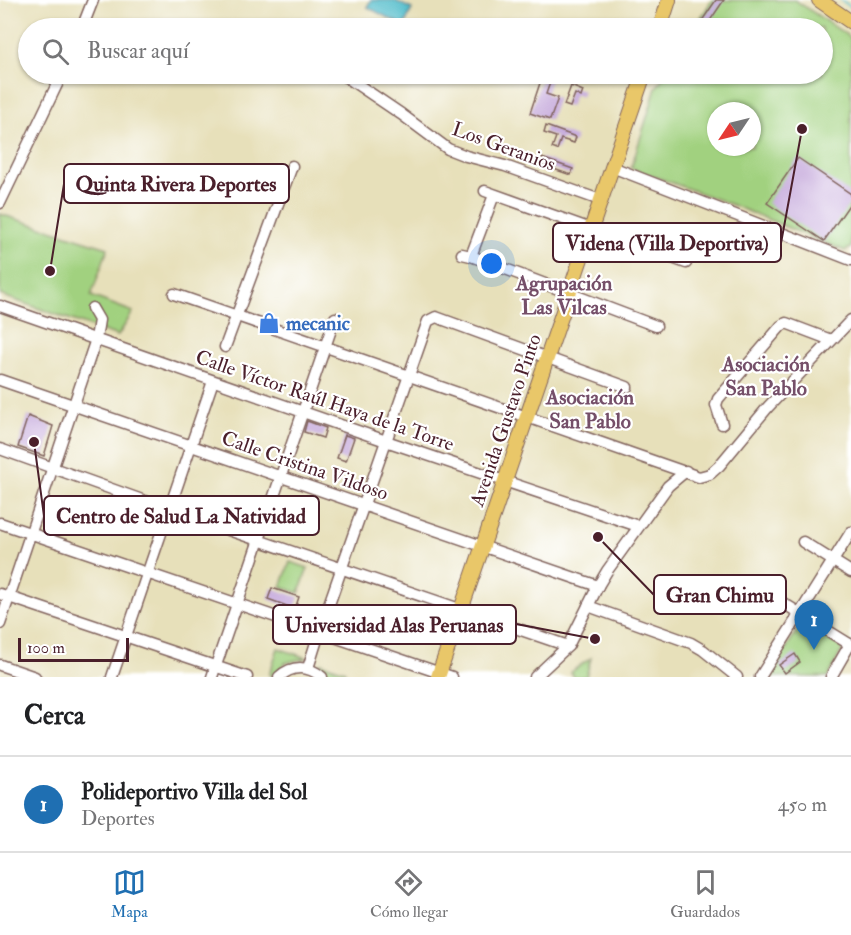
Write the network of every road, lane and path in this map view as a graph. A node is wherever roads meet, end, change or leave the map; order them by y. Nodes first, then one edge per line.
1 (93, 0) edge
2 (819, 0) edge
3 (670, 3) edge
4 (86, 18) edge
5 (664, 18) edge
6 (851, 21) edge
7 (57, 84) edge
8 (357, 84) edge
9 (641, 84) edge
10 (292, 166) dead end
11 (612, 167) junction
12 (600, 200) junction
13 (0, 203) edge
14 (591, 229) junction
15 (851, 260) edge
16 (686, 263) dead end
17 (570, 293) junction
18 (174, 294) dead end
19 (0, 306) edge
20 (93, 308) dead end
21 (237, 316) junction
22 (335, 318) dead end
23 (849, 324) edge
24 (656, 326) dead end
25 (96, 339) junction
26 (831, 340) junction
27 (225, 347) dead end
28 (326, 347) junction
29 (548, 357) junction
30 (410, 376) junction
31 (0, 380) edge
32 (213, 381) junction
33 (627, 387) dead end
34 (75, 404) junction
35 (304, 412) junction
36 (526, 418) junction
37 (723, 424) dead end
38 (386, 441) junction
39 (191, 445) junction
40 (0, 449) edge
41 (52, 467) junction
42 (686, 471) junction
43 (281, 477) junction
44 (505, 481) junction
45 (364, 504) junction
46 (170, 510) junction
47 (0, 523) edge
48 (638, 526) junction
49 (851, 532) edge
50 (30, 533) junction
51 (259, 540) junction
52 (804, 542) dead end
53 (483, 545) junction
54 (833, 561) junction
55 (343, 568) junction
56 (851, 572) edge
57 (147, 574) junction
58 (598, 586) junction
59 (762, 590) dead end
60 (5, 596) edge
61 (237, 604) junction
62 (588, 606) junction
63 (461, 609) junction
64 (800, 613) junction
65 (0, 624) edge
66 (319, 633) junction
67 (126, 636) junction
68 (851, 644) edge
69 (568, 646) junction
70 (0, 665) edge
71 (308, 668) junction
72 (214, 672) edge
73 (443, 675) edge
74 (35, 677) edge
75 (112, 677) edge
76 (247, 677) edge
77 (279, 677) edge
78 (322, 677) edge
79 (535, 677) edge
80 (737, 677) edge
81 (760, 677) edge
82 (831, 677) edge

1 - 4 street
2 - 6 main road
3 - 5 main road
7 - 13 street
8 - 12 street, Los Geranios
9 - 11 main road, Avenida Gustavo Pinto
10 - 21 street
11 - 12 main road, Avenida Gustavo Pinto
11 - 15 street
12 - 14 main road, Avenida Gustavo Pinto
14 - 16 street
14 - 17 main road, Avenida Gustavo Pinto
14 - 17 street
17 - 24 street
17 - 29 main road, Avenida Gustavo Pinto
18 - 21 street
19 - 25 street, Calle Víctor Raúl Haya de la Torre
20 - 25 street
21 - 27 street
21 - 28 street
22 - 28 street
23 - 26 street
25 - 32 street, Calle Víctor Raúl Haya de la Torre
25 - 34 street
26 - 37 street
26 - 42 street
28 - 30 street
28 - 35 street
29 - 30 street
29 - 33 street
29 - 36 main road, Avenida Gustavo Pinto
30 - 36 street
30 - 38 street
31 - 34 street, Calle Cristina Vildoso
32 - 35 street, Calle Víctor Raúl Haya de la Torre
32 - 39 street
34 - 39 street, Calle Cristina Vildoso
34 - 41 street
35 - 38 street, Calle Víctor Raúl Haya de la Torre
35 - 43 street
36 - 42 street
36 - 44 main road, Avenida Gustavo Pinto
38 - 44 street, Calle Víctor Raúl Haya de la Torre
38 - 45 street
39 - 43 street, Calle Cristina Vildoso
39 - 46 street
40 - 41 street
41 - 46 street
41 - 50 street
42 - 48 street
43 - 45 street, Calle Cristina Vildoso
43 - 51 street
44 - 48 street, Calle Víctor Raúl Haya de la Torre
44 - 53 main road, Avenida Gustavo Pinto
45 - 53 street, Calle Cristina Vildoso
45 - 55 street
46 - 51 street
46 - 57 street
47 - 50 street
48 - 58 street
49 - 54 street
50 - 57 street
50 - 60 street
51 - 55 street
51 - 61 street
52 - 54 street
53 - 58 street, Calle Cristina Vildoso
53 - 63 main road, Avenida Gustavo Pinto
54 - 56 street
54 - 64 street
55 - 63 street
55 - 66 street
57 - 61 street
57 - 67 street
58 - 62 street
59 - 64 street
60 - 65 street
60 - 67 street
61 - 66 street
61 - 72 street
62 - 69 street
62 - 80 street
63 - 69 street
63 - 73 main road, Avenida Gustavo Pinto
64 - 68 street
64 - 81 street
66 - 71 street
66 - 73 street
67 - 72 street
67 - 75 street
68 - 82 street
69 - 79 street
70 - 74 street
71 - 77 street
71 - 78 street
72 - 76 street

